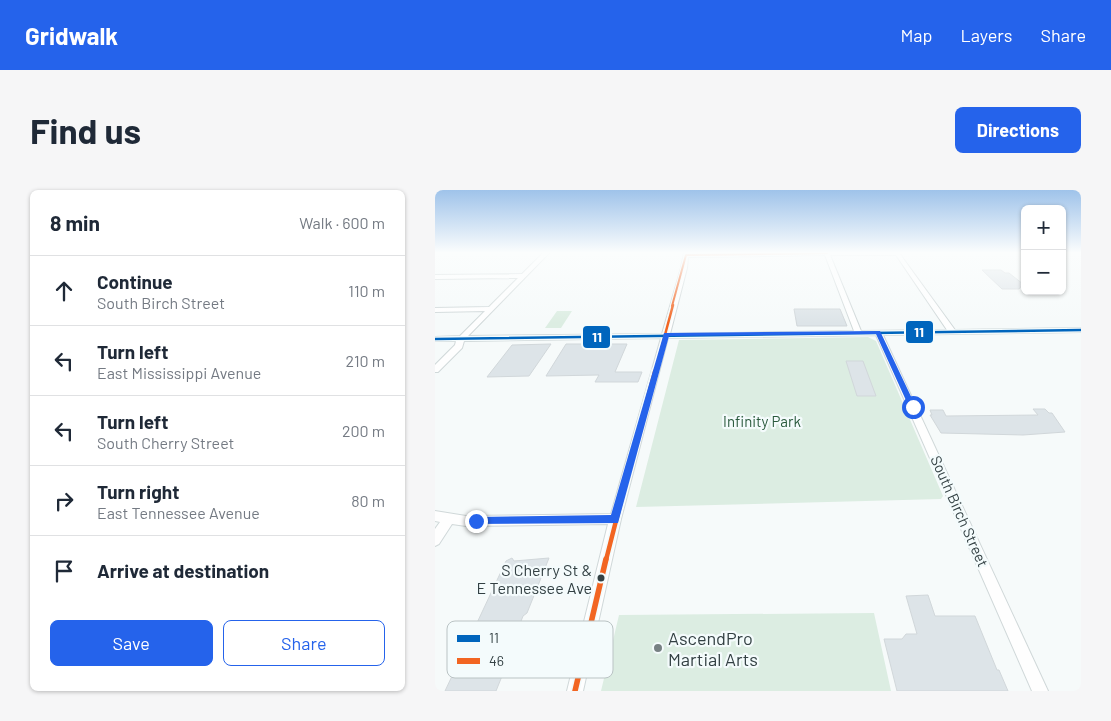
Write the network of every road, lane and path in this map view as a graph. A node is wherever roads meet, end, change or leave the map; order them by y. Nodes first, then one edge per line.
1 (490, 276) edge
2 (523, 276) edge
3 (681, 276) edge
4 (836, 276) edge
5 (914, 276) edge
6 (435, 277) edge
7 (491, 309) junction
8 (435, 310) edge
9 (1081, 330) edge
10 (952, 331) junction
11 (858, 332) junction
12 (878, 332) junction
13 (667, 335) junction
14 (435, 339) edge
15 (461, 340) junction
16 (435, 361) edge
17 (435, 370) edge
18 (435, 516) edge
19 (449, 519) junction
20 (615, 520) junction
21 (435, 540) edge
22 (591, 621) edge
23 (578, 678) edge
24 (575, 691) edge
25 (1040, 691) edge

1 - 6 street
2 - 7 street
3 - 13 street
4 - 11 street
5 - 10 street
7 - 8 street
7 - 15 street
9 - 10 street
10 - 12 street
11 - 12 street
11 - 13 street
12 - 25 street, South Birch Street
13 - 15 street
13 - 20 street
14 - 15 street
15 - 16 street
15 - 17 street
18 - 19 street
19 - 20 street
19 - 21 street
20 - 22 street
23 - 24 street

